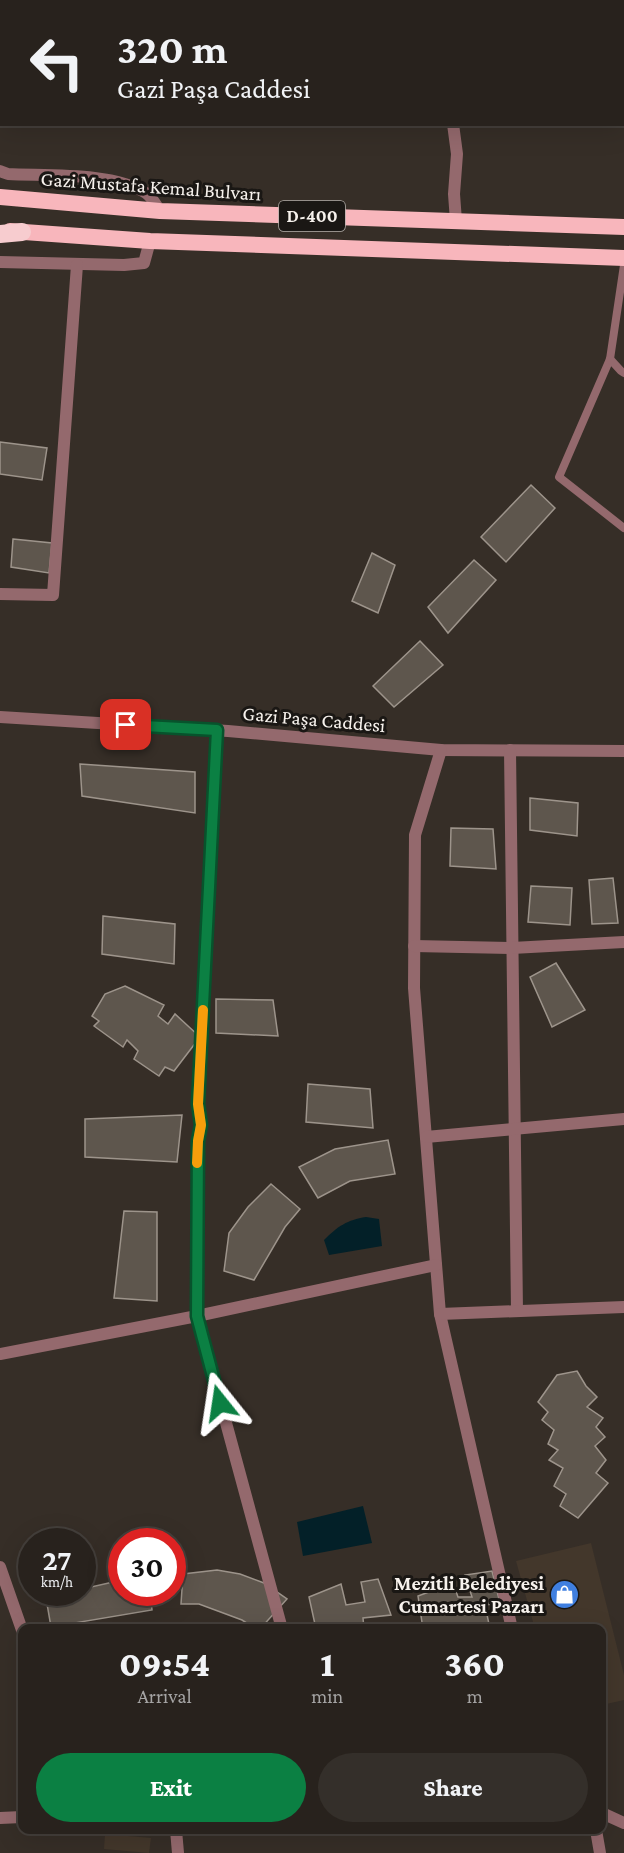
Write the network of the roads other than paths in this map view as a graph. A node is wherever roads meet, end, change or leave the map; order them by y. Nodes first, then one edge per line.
1 (453, 126) edge
2 (0, 171) edge
3 (0, 197) edge
4 (160, 211) junction
5 (456, 221) junction
6 (624, 227) edge
7 (0, 232) edge
8 (22, 232) joint
9 (150, 241) junction
10 (624, 258) edge
11 (0, 261) edge
12 (77, 265) junction
13 (624, 265) edge
14 (610, 359) junction
15 (624, 373) edge
16 (624, 528) edge
17 (0, 594) edge
18 (0, 717) edge
19 (217, 730) junction
20 (441, 750) junction
21 (510, 750) junction
22 (624, 751) edge
23 (624, 942) edge
24 (414, 946) junction
25 (512, 948) junction
26 (624, 1119) edge
27 (515, 1129) junction
28 (426, 1137) junction
29 (436, 1265) junction
30 (624, 1307) edge
31 (517, 1311) junction
32 (440, 1314) junction
33 (197, 1316) junction
34 (0, 1354) edge
35 (0, 1567) edge
36 (20, 1624) edge
37 (281, 1624) edge
38 (511, 1624) edge
39 (606, 1815) edge
40 (18, 1817) edge
41 (0, 1818) edge
42 (624, 1823) edge
43 (176, 1834) edge
44 (598, 1834) edge
45 (178, 1853) edge
46 (600, 1853) edge

1 - 5 street
2 - 4 street
3 - 4 highway, Gazi Mustafa Kemal Bulvarı / D-400
4 - 5 highway, Gazi Mustafa Kemal Bulvarı / D-400
5 - 6 highway, Gazi Mustafa Kemal Bulvarı / D-400
7 - 8 highway
8 - 9 highway, D-400
9 - 10 highway, D-400
9 - 12 street
11 - 12 street
12 - 17 street
13 - 14 lane
14 - 15 lane
14 - 16 lane
18 - 19 street, Gazi Paşa Caddesi
19 - 20 street, Gazi Paşa Caddesi
19 - 33 street
20 - 21 street, Gazi Paşa Caddesi
20 - 24 street
21 - 22 street, Gazi Paşa Caddesi
21 - 25 street
23 - 25 street
24 - 25 street
24 - 28 street
25 - 27 street
26 - 27 street
27 - 28 street
27 - 31 street
28 - 29 street
29 - 32 street
29 - 33 street
30 - 31 street
31 - 32 street
32 - 38 street
33 - 34 street
33 - 37 street
35 - 36 street
39 - 42 street
40 - 41 street
43 - 45 street
44 - 46 street

